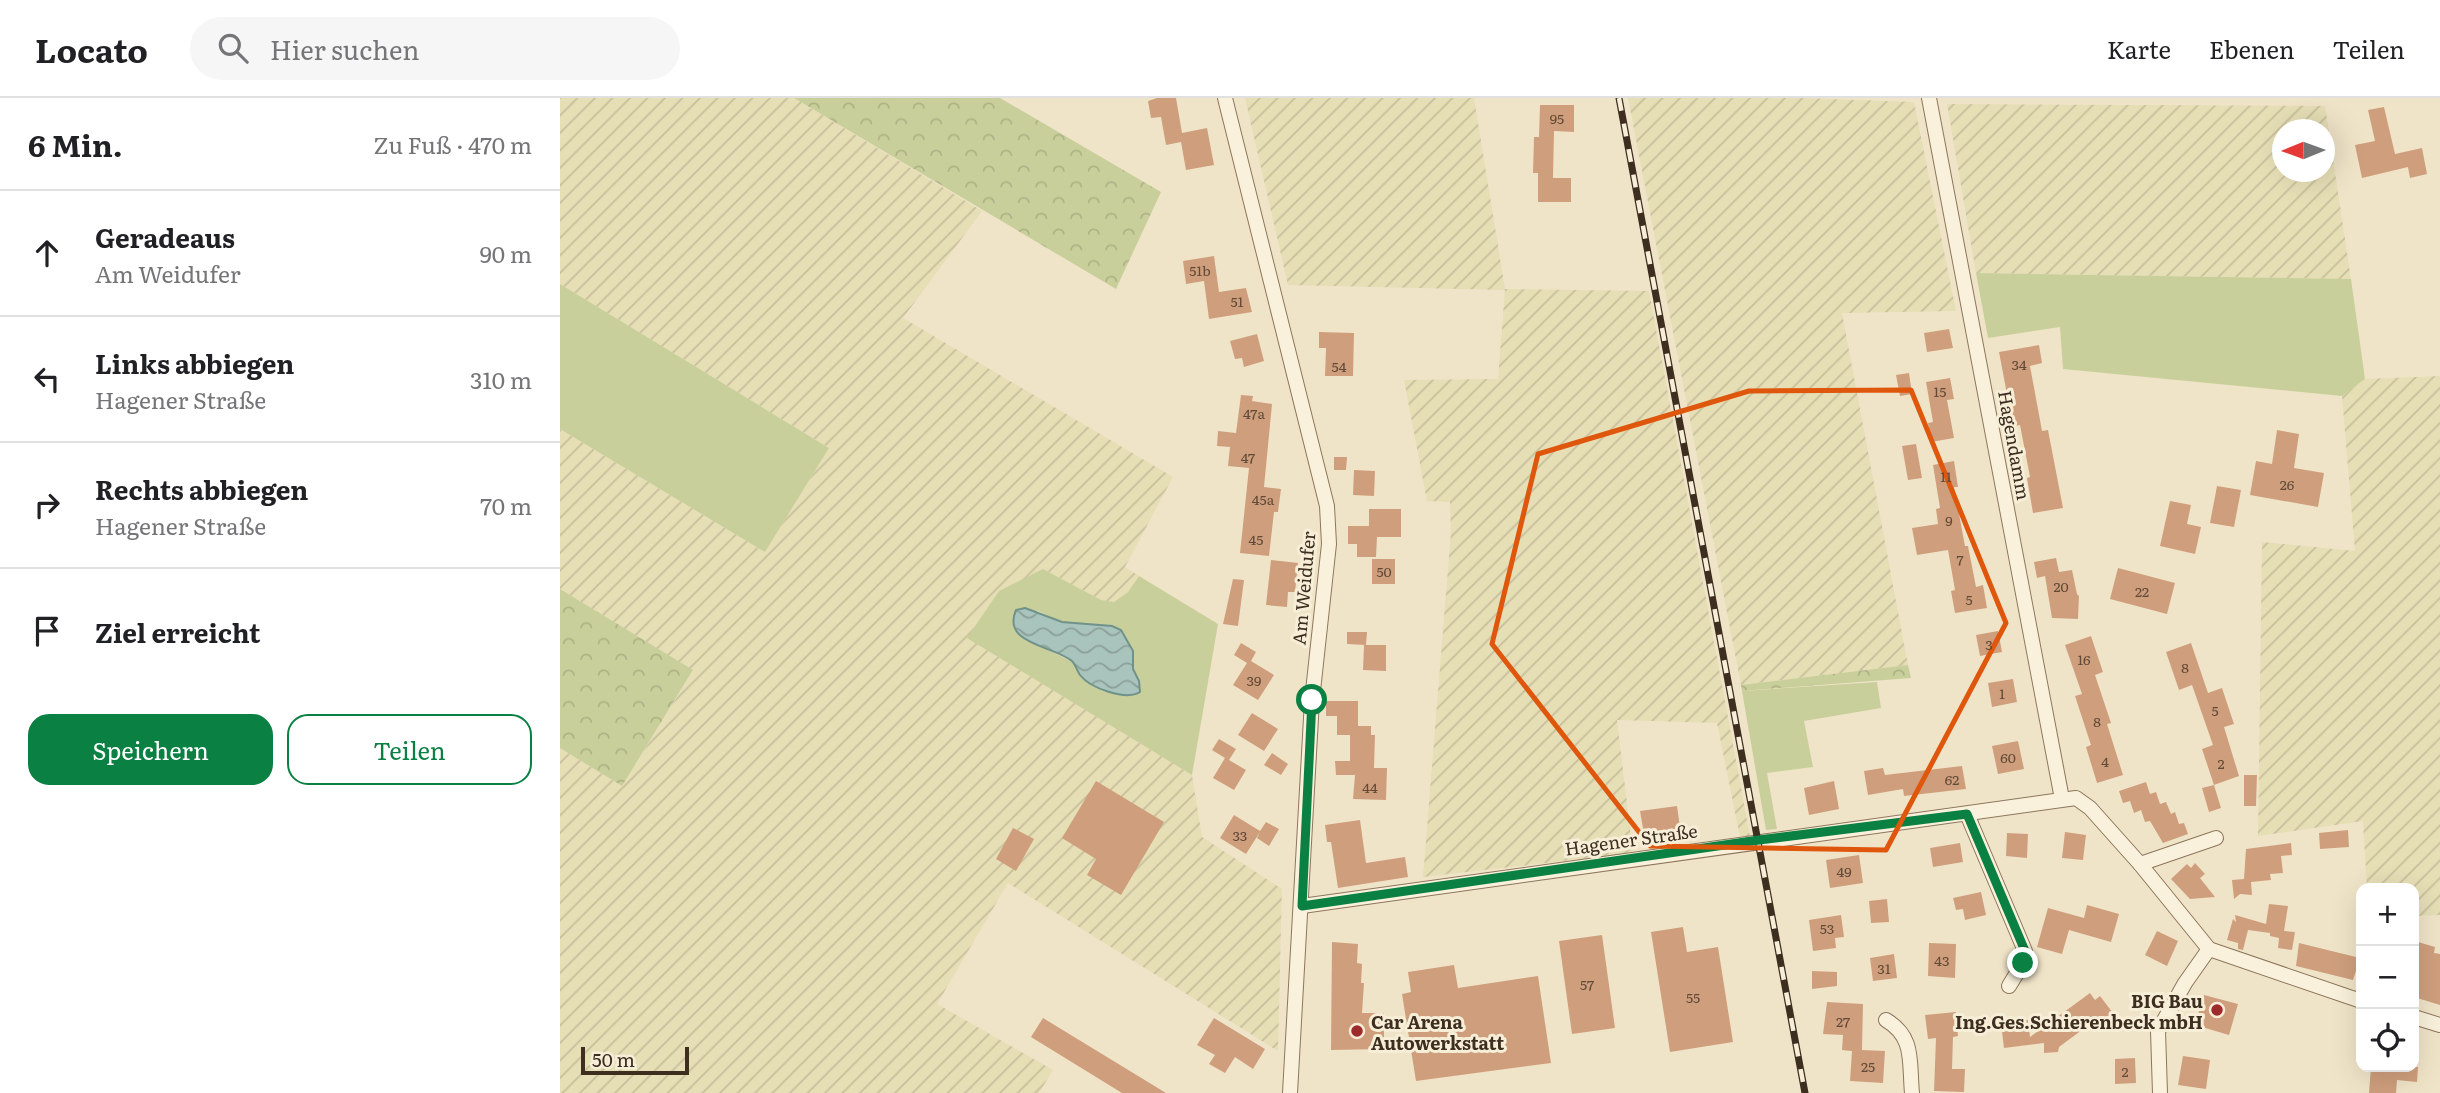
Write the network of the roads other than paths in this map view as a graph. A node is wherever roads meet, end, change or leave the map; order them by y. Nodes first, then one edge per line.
1 (1225, 98) edge
2 (1929, 98) edge
3 (2062, 799) junction
4 (1967, 814) junction
5 (2216, 838) dead end
6 (2140, 864) junction
7 (1302, 906) junction
8 (2209, 948) junction
9 (2009, 986) dead end
10 (2356, 999) edge
11 (2419, 1019) edge
12 (1886, 1020) dead end
13 (2440, 1025) edge
14 (1290, 1093) edge
15 (1912, 1093) edge
16 (2160, 1093) edge

1 - 7 street, Am Weidufer
2 - 3 street, Hagendamm
3 - 4 street, Hagener Straße
3 - 6 street
4 - 7 street, Hagener Straße
4 - 9 street
5 - 6 street
6 - 8 street
7 - 14 street, Am Weidufer
8 - 10 street
8 - 16 street
11 - 13 street
12 - 15 street

